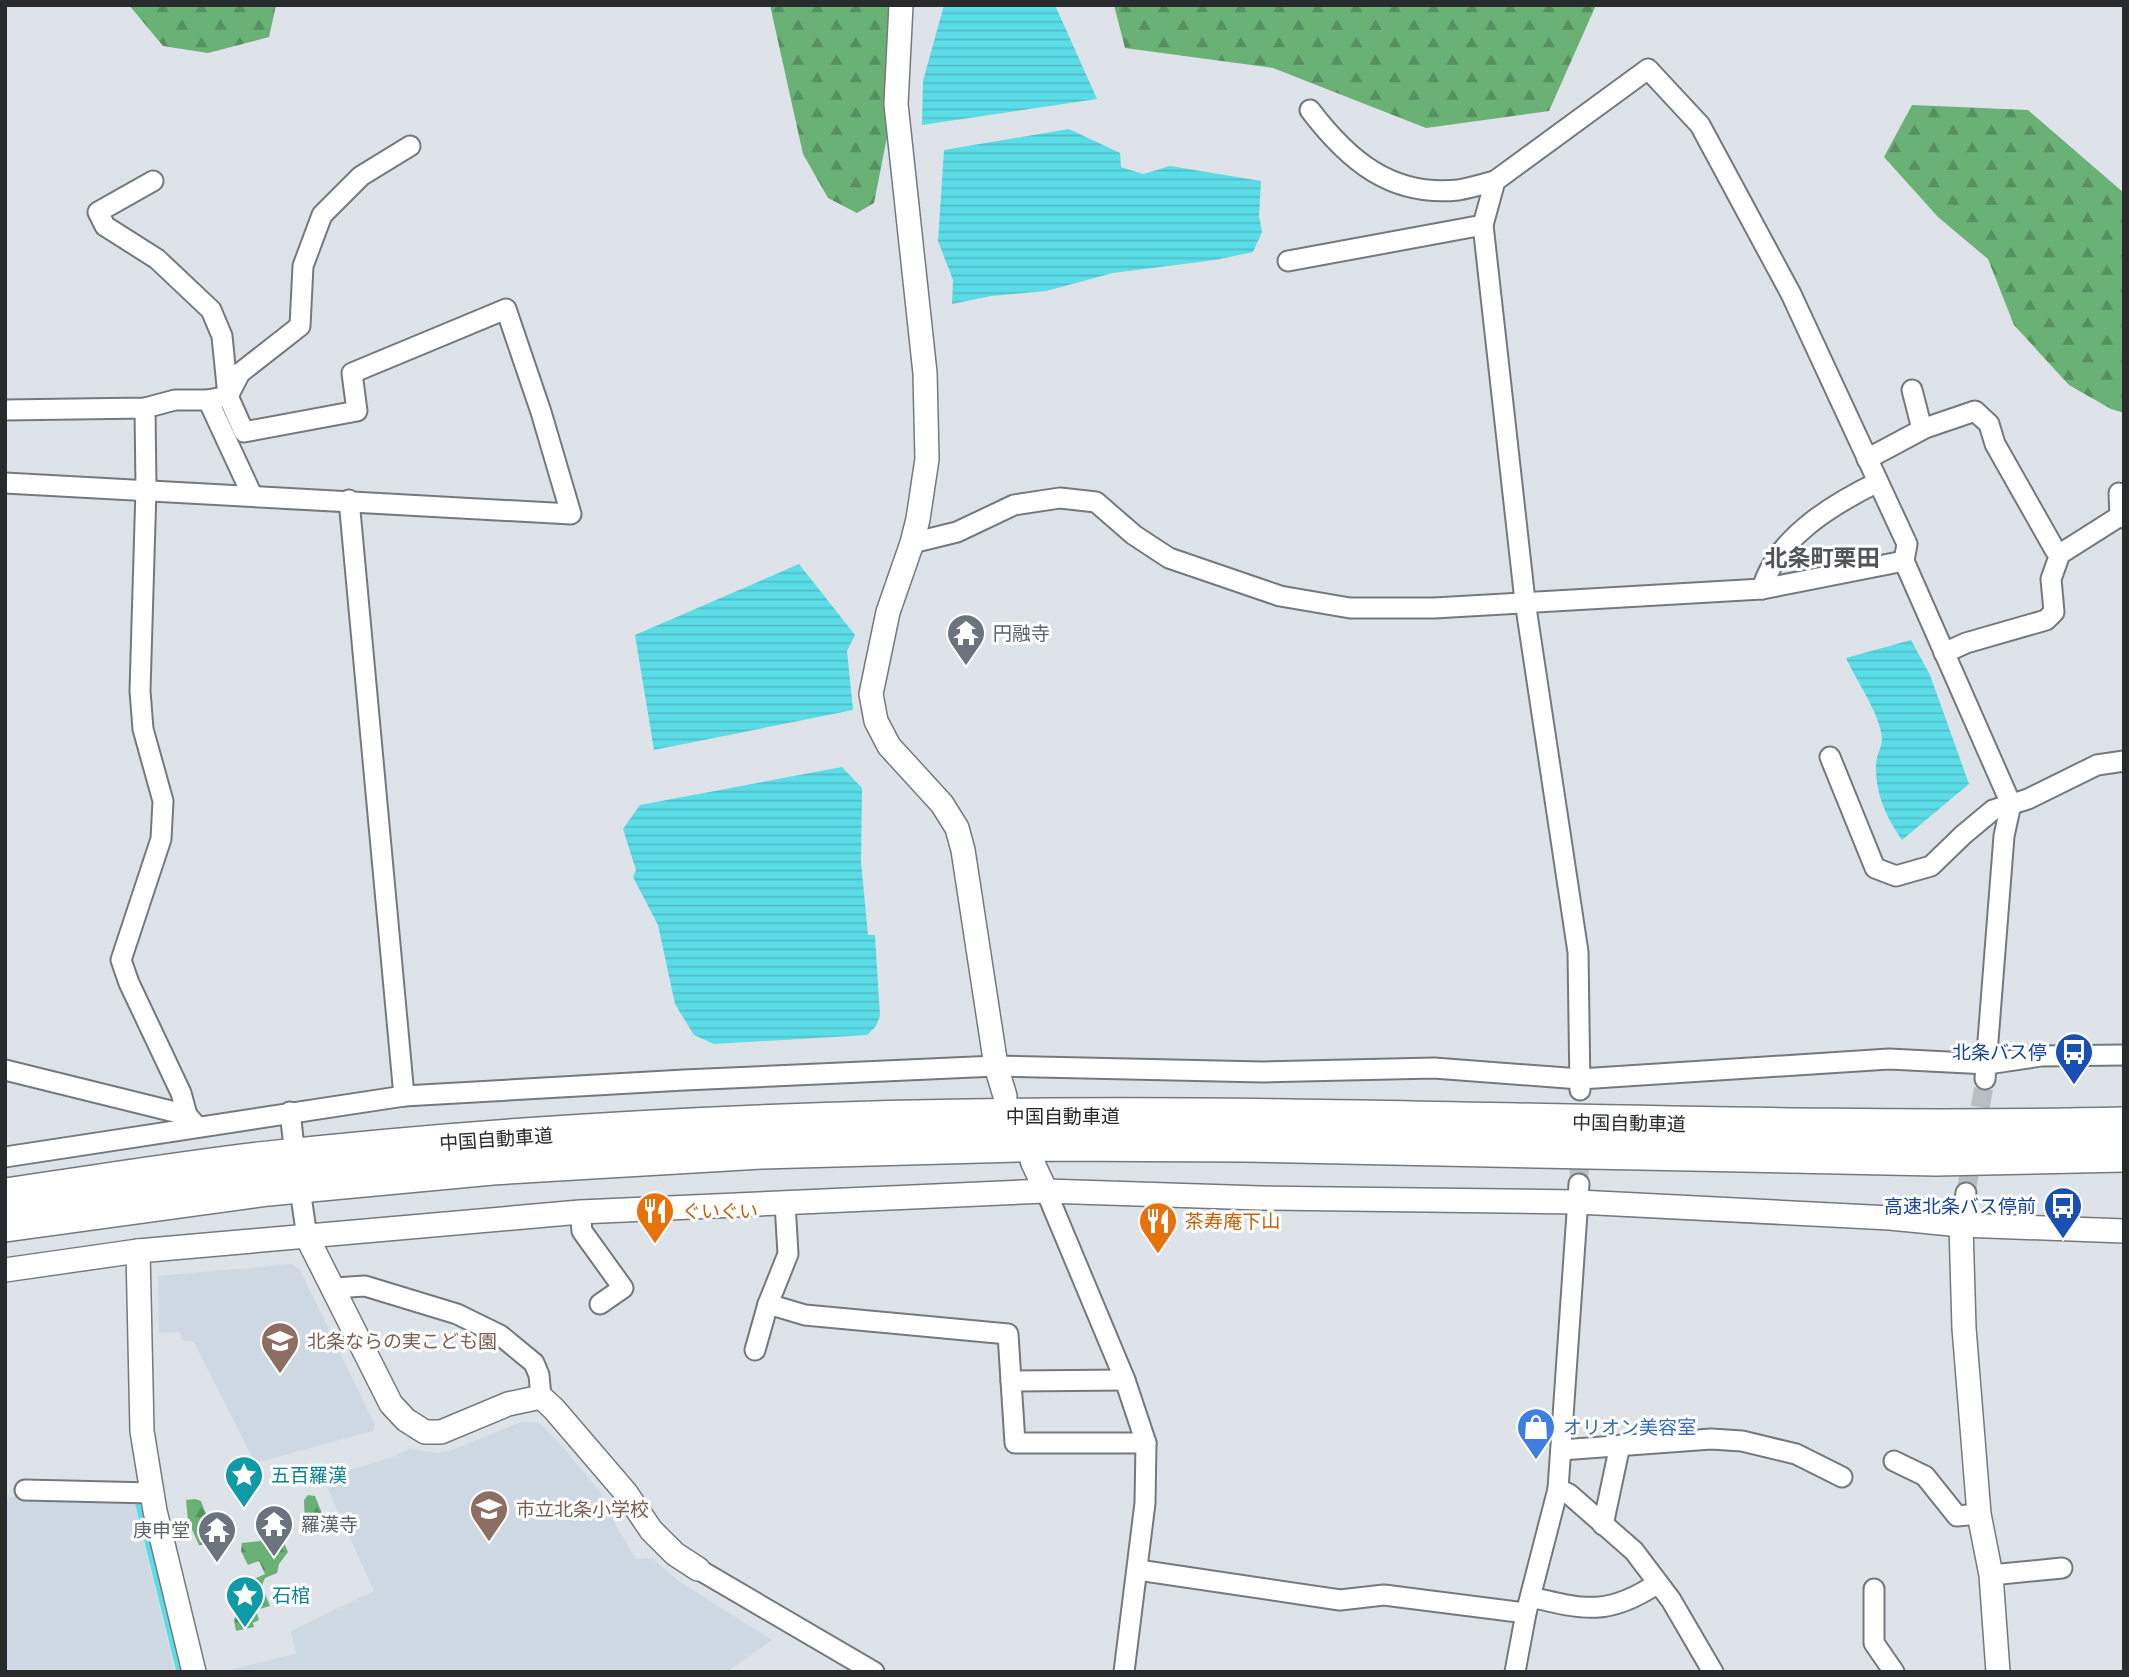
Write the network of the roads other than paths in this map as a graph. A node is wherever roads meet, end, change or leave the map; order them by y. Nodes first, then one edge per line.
1 (901, 5) edge
2 (1310, 110) dead end
3 (410, 146) dead end
4 (153, 181) dead end
5 (1495, 181) junction
6 (1483, 225) junction
7 (1288, 261) dead end
8 (1912, 390) dead end
9 (228, 396) junction
10 (208, 400) junction
11 (145, 408) junction
12 (5, 410) edge
13 (1922, 429) junction
14 (1867, 458) junction
15 (1878, 482) junction
16 (5, 483) edge
17 (146, 489) junction
18 (2119, 493) dead end
19 (253, 495) junction
20 (349, 500) junction
21 (2122, 517) edge
22 (912, 543) junction
23 (2060, 554) junction
24 (1904, 561) junction
25 (1762, 589) junction
26 (1525, 601) junction
27 (1944, 653) junction
28 (1830, 757) dead end
29 (2124, 761) edge
30 (2011, 804) junction
31 (2124, 1055) edge
32 (996, 1066) junction
33 (5, 1070) edge
34 (1986, 1071) junction
35 (1580, 1084) junction
36 (404, 1096) junction
37 (1005, 1096) dead end
38 (290, 1112) junction
39 (192, 1121) junction
40 (2124, 1125) edge
41 (293, 1138) dead end
42 (2124, 1154) edge
43 (5, 1157) edge
44 (1032, 1161) dead end
45 (204, 1182) junction
46 (1046, 1191) junction
47 (1579, 1193) junction
48 (1966, 1193) tunnel mouth
49 (28, 1202) edge
50 (302, 1203) dead end
51 (785, 1203) junction
52 (580, 1212) junction
53 (5, 1224) edge
54 (1961, 1225) junction
55 (2124, 1231) edge
56 (307, 1237) junction
57 (138, 1251) junction
58 (5, 1270) edge
59 (334, 1288) junction
60 (600, 1304) dead end
61 (768, 1304) junction
62 (754, 1350) dead end
63 (1125, 1380) junction
64 (1011, 1381) junction
65 (541, 1397) junction
66 (1146, 1443) junction
67 (1620, 1445) junction
68 (1561, 1450) junction
69 (1894, 1461) dead end
70 (1842, 1477) dead end
71 (1558, 1489) junction
72 (25, 1490) dead end
73 (152, 1493) junction
74 (1979, 1514) junction
75 (1603, 1525) junction
76 (2062, 1568) dead end
77 (698, 1569) joint
78 (1138, 1570) junction
79 (1991, 1575) junction
80 (1658, 1583) junction
81 (1874, 1589) dead end
82 (1529, 1605) junction
83 (194, 1672) edge
84 (874, 1672) edge
85 (1124, 1672) edge
86 (1515, 1672) edge
87 (1713, 1672) edge
88 (1894, 1672) edge
89 (1998, 1672) edge

1 - 22 street
2 - 5 street
3 - 9 street
4 - 9 street
5 - 6 street
5 - 14 street
6 - 7 street
6 - 26 street
8 - 13 street
9 - 10 street
9 - 20 street
10 - 11 street
10 - 19 street
11 - 12 street
11 - 17 street
13 - 14 street
13 - 23 street
14 - 15 street
15 - 24 street
15 - 25 street
16 - 17 street
17 - 19 street
17 - 39 street
18 - 21 street
19 - 20 street
20 - 36 street
21 - 23 street
22 - 26 street
22 - 32 street
23 - 27 street
24 - 25 street
24 - 27 street
25 - 26 street
26 - 35 street
27 - 30 street
28 - 30 street
29 - 30 street
30 - 34 street
31 - 34 street
32 - 35 street
32 - 36 street
32 - 37 street
33 - 39 street
34 - 35 street
36 - 38 street
38 - 39 street
38 - 41 street
39 - 43 street
40 - 45 highway, 中国自動車道
42 - 45 highway, 中国自動車道
44 - 46 street
45 - 49 highway, 中国自動車道
46 - 47 street
46 - 51 street
46 - 63 street
47 - 54 street
47 - 68 street
48 - 54 street
49 - 53 highway, 中国自動車道
50 - 56 street
51 - 52 street
51 - 61 street
52 - 56 street
52 - 60 street
54 - 55 street
54 - 74 street
56 - 57 street
56 - 59 street
57 - 58 street
57 - 73 street
59 - 65 street
59 - 65 street
61 - 62 street
61 - 64 street
63 - 64 street
63 - 66 street
64 - 66 street
65 - 77 street
66 - 78 street
67 - 68 street
67 - 70 street
67 - 75 street
68 - 71 street
69 - 74 street
71 - 75 street
71 - 82 street
72 - 73 street
73 - 83 street
74 - 79 street
75 - 80 street
76 - 79 street
77 - 84 street
78 - 82 street
78 - 85 street
79 - 89 street
80 - 82 street
80 - 87 street
81 - 88 street
82 - 86 street

